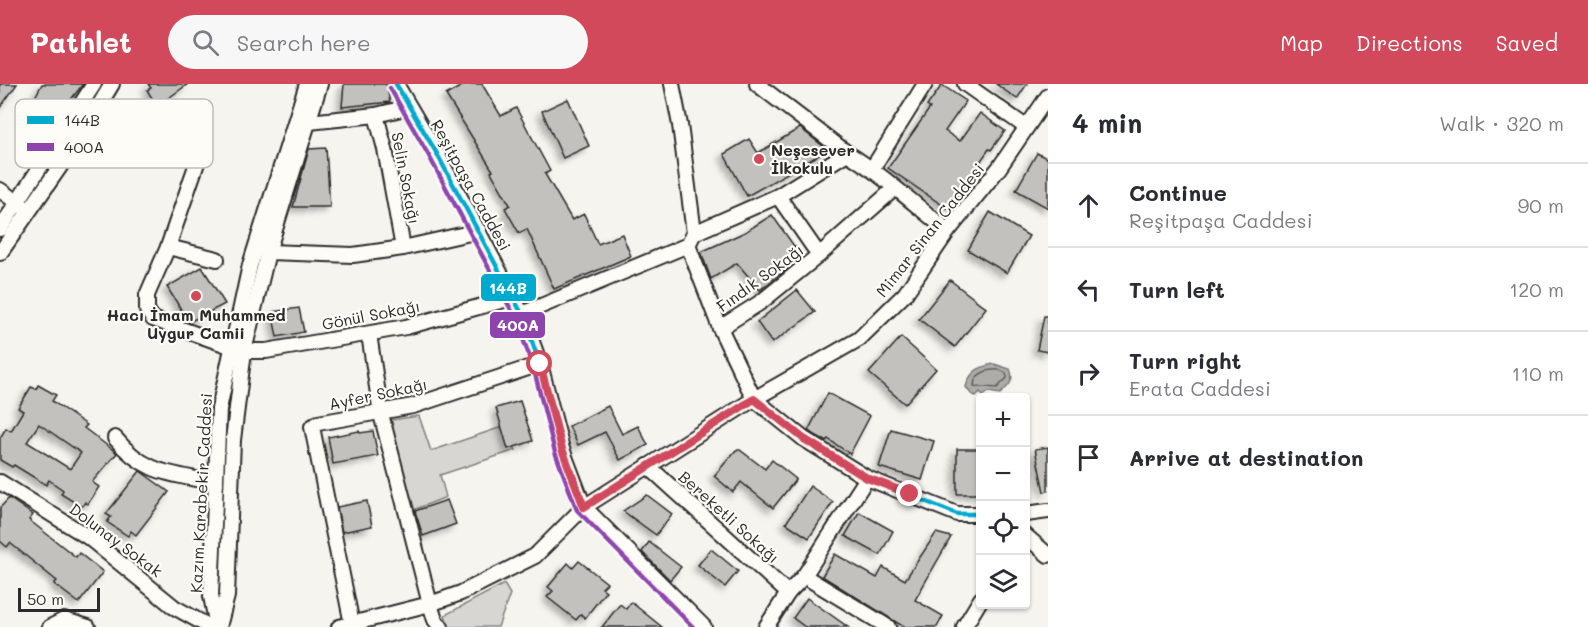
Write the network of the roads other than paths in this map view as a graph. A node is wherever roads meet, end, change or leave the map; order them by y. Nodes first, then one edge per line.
1 (94, 84) edge
2 (112, 84) edge
3 (307, 84) edge
4 (320, 84) edge
5 (396, 84) edge
6 (672, 84) edge
7 (757, 84) edge
8 (925, 84) edge
9 (965, 84) edge
10 (1048, 96) edge
11 (86, 99) edge
12 (101, 99) edge
13 (409, 107) junction
14 (376, 116) junction
15 (309, 122) junction
16 (1026, 128) junction
17 (847, 153) junction
18 (47, 168) edge
19 (53, 168) edge
20 (195, 168) edge
21 (872, 169) junction
22 (894, 189) junction
23 (0, 190) edge
24 (778, 196) junction
25 (25, 208) junction
26 (0, 229) edge
27 (479, 231) junction
28 (948, 231) junction
29 (691, 239) junction
30 (168, 247) junction
31 (403, 248) junction
32 (268, 252) junction
33 (0, 253) edge
34 (819, 255) junction
35 (217, 260) dead end
36 (515, 297) junction
37 (522, 314) junction
38 (720, 328) junction
39 (369, 334) junction
40 (238, 349) junction
41 (540, 364) junction
42 (754, 399) junction
43 (381, 414) junction
44 (115, 438) dead end
45 (648, 466) junction
46 (867, 478) junction
47 (0, 482) edge
48 (216, 483) junction
49 (584, 507) junction
50 (1048, 511) edge
51 (1030, 513) edge
52 (976, 514) edge
53 (1030, 539) edge
54 (1048, 555) edge
55 (804, 576) junction
56 (788, 593) junction
57 (430, 604) junction
58 (976, 607) edge
59 (346, 625) edge
60 (50, 627) edge
61 (88, 627) edge
62 (210, 627) edge
63 (218, 627) edge
64 (441, 627) edge
65 (704, 627) edge
66 (766, 627) edge
67 (888, 627) edge
68 (964, 627) edge

1 - 11 street
2 - 12 street
3 - 40 street, Kazım Karabekir Caddesi
4 - 15 street
5 - 13 street, Reşitpaşa Caddesi
6 - 29 street
7 - 17 street
8 - 21 street
9 - 16 street
10 - 16 street, Mimar Sinan Caddesi
13 - 14 street
13 - 27 street, Reşitpaşa Caddesi
14 - 15 street
14 - 31 street, Selin Sokağı
15 - 32 street
16 - 28 street, Mimar Sinan Caddesi
17 - 21 street
17 - 24 street
18 - 25 street
19 - 25 street
20 - 30 street
21 - 22 street
22 - 28 street
22 - 34 street, Fındık Sokağı
23 - 25 street
24 - 29 street
24 - 34 street
25 - 26 street
25 - 33 street
27 - 31 street
27 - 36 street, Reşitpaşa Caddesi
28 - 42 street, Mimar Sinan Caddesi
29 - 37 street
29 - 38 street
30 - 35 street
30 - 40 street
31 - 32 street
32 - 40 street
34 - 38 street, Fındık Sokağı
36 - 37 street, Reşitpaşa Caddesi
36 - 39 street, Gönül Sokağı
37 - 41 street, Reşitpaşa Caddesi
38 - 42 street
39 - 40 street, Gönül Sokağı
39 - 43 street
40 - 48 street, Kazım Karabekir Caddesi
40 - 63 street
41 - 43 street, Ayfer Sokağı
41 - 49 street, Reşitpaşa Caddesi
42 - 45 street, Mimar Sinan Caddesi
42 - 46 street
43 - 57 street
43 - 59 street, Ayfer Sokağı
44 - 48 street
45 - 49 street, Mimar Sinan Caddesi
45 - 56 street, Bereketli Sokağı
46 - 52 street
46 - 55 street
47 - 62 street, Dolunay Sokak
48 - 63 street, Kazım Karabekir Caddesi
49 - 57 street
49 - 65 street
50 - 51 street
53 - 54 street
55 - 56 street
55 - 67 street
56 - 66 street
57 - 59 street
57 - 64 street
58 - 68 street
60 - 61 street

